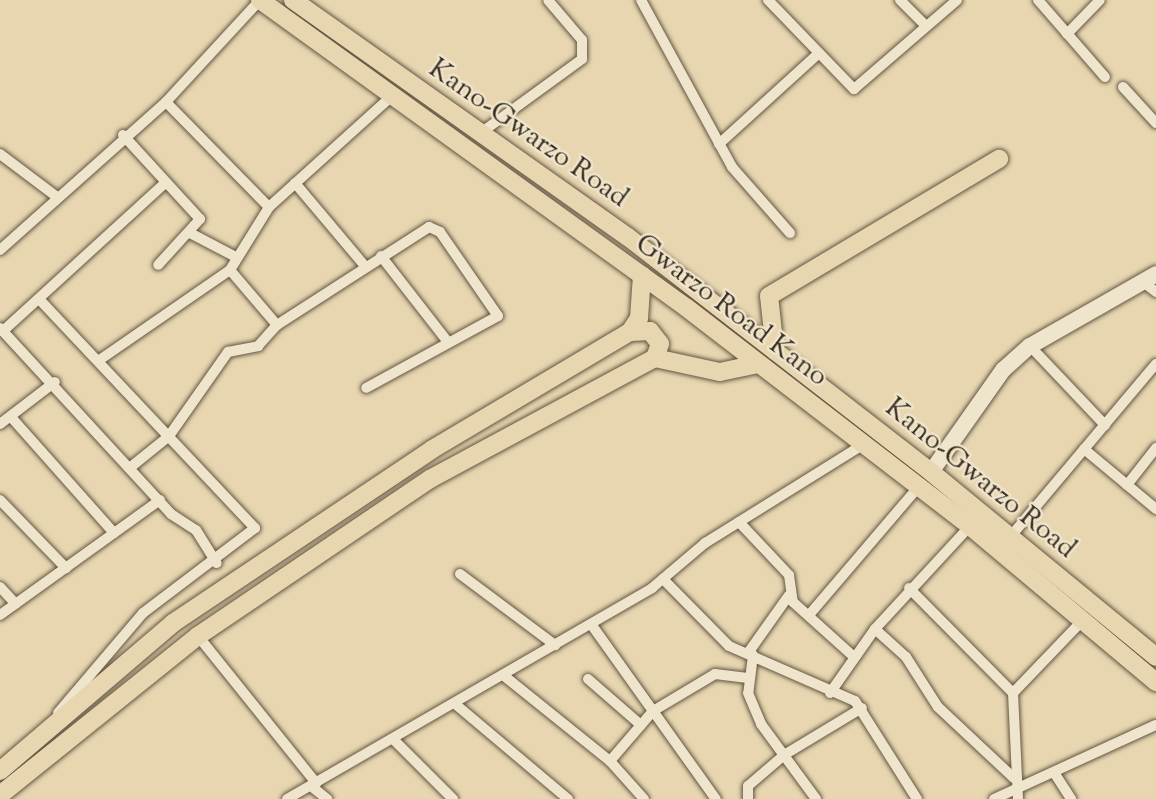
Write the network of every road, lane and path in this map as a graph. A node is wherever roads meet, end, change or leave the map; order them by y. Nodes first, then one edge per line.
1 (260, 0) edge
2 (293, 0) edge
3 (548, 0) edge
4 (641, 0) edge
5 (768, 0) edge
6 (900, 0) edge
7 (957, 0) edge
8 (1038, 0) edge
9 (1100, 0) edge
10 (925, 25) junction
11 (1067, 34) junction
12 (819, 52) junction
13 (1105, 77) dead end
14 (1123, 87) dead end
15 (395, 93) junction
16 (166, 102) junction
17 (1156, 123) edge
18 (482, 132) junction
19 (123, 135) junction
20 (719, 144) junction
21 (0, 154) edge
22 (999, 159) dead end
23 (295, 183) junction
24 (164, 184) junction
25 (57, 197) junction
26 (268, 207) junction
27 (190, 233) junction
28 (790, 233) dead end
29 (0, 250) edge
30 (381, 256) junction
31 (236, 257) junction
32 (158, 265) dead end
33 (365, 266) junction
34 (230, 270) junction
35 (642, 275) junction
36 (1149, 277) edge
37 (1156, 292) edge
38 (39, 299) junction
39 (277, 325) junction
40 (2, 330) edge
41 (630, 332) junction
42 (448, 342) junction
43 (1030, 346) junction
44 (775, 351) junction
45 (655, 358) junction
46 (98, 361) junction
47 (757, 364) junction
48 (1156, 364) edge
49 (55, 382) junction
50 (366, 388) dead end
51 (11, 416) junction
52 (0, 424) edge
53 (1105, 425) junction
54 (169, 436) junction
55 (864, 444) junction
56 (1084, 449) junction
57 (1156, 449) edge
58 (132, 466) junction
59 (931, 472) junction
60 (1127, 485) junction
61 (919, 486) junction
62 (0, 500) edge
63 (160, 500) junction
64 (1156, 509) edge
65 (739, 522) junction
66 (970, 526) junction
67 (114, 533) junction
68 (1011, 536) junction
69 (217, 563) junction
70 (66, 568) junction
71 (460, 574) dead end
72 (663, 579) junction
73 (0, 586) edge
74 (909, 589) junction
75 (789, 595) junction
76 (16, 604) junction
77 (0, 615) edge
78 (809, 615) junction
79 (1082, 621) junction
80 (591, 624) junction
81 (875, 629) junction
82 (198, 636) junction
83 (555, 645) junction
84 (750, 654) junction
85 (853, 657) junction
86 (1156, 657) edge
87 (503, 675) junction
88 (748, 678) junction
89 (588, 679) dead end
90 (1156, 682) edge
91 (830, 693) junction
92 (1013, 693) junction
93 (454, 703) junction
94 (862, 708) junction
95 (653, 711) junction
96 (641, 725) junction
97 (1156, 725) edge
98 (393, 739) junction
99 (784, 755) junction
100 (0, 760) edge
101 (610, 761) junction
102 (0, 771) edge
103 (1055, 774) junction
104 (1014, 778) junction
105 (314, 785) junction
106 (0, 795) edge
107 (1017, 795) edge
108 (744, 797) edge
109 (287, 799) edge
110 (327, 799) edge
111 (453, 799) edge
112 (568, 799) edge
113 (644, 799) edge
114 (716, 799) edge
115 (816, 799) edge
116 (917, 799) edge
117 (994, 799) edge
118 (1071, 799) edge

1 - 15 main road, Gwarzo Road Kano
1 - 16 street
2 - 18 main road, Kano-Gwarzo Road
3 - 18 street
4 - 20 street
5 - 12 street
6 - 10 street
7 - 10 street
8 - 11 street
9 - 11 street
10 - 12 street
11 - 13 street
12 - 20 street
14 - 17 street
15 - 23 street
15 - 35 main road, Gwarzo Road Kano
16 - 19 street
16 - 26 street
18 - 44 main road, Kano-Gwarzo Road
19 - 24 street
19 - 25 street
20 - 28 street
21 - 25 street
22 - 44 main road
23 - 26 street
23 - 33 street
24 - 27 street
24 - 38 street
25 - 29 street
26 - 31 street
27 - 31 street
27 - 32 street
30 - 33 street
30 - 42 street
30 - 42 street
31 - 34 street
33 - 39 street
34 - 39 street
34 - 46 street
35 - 41 main road
35 - 47 main road, Gwarzo Road Kano
36 - 37 street
36 - 43 street
38 - 40 street
38 - 46 street
39 - 54 street
40 - 49 street
41 - 45 main road
41 - 102 main road
42 - 50 street
43 - 53 street
43 - 59 street
44 - 59 main road, Kano-Gwarzo Road
45 - 47 main road
45 - 82 main road
46 - 54 street
47 - 55 main road, Gwarzo Road Kano
48 - 53 street
49 - 51 street
49 - 58 street
51 - 52 street
51 - 67 street
53 - 56 street
54 - 58 street
54 - 69 street
55 - 61 main road, Gwarzo Road Kano
55 - 65 street
56 - 60 street
56 - 68 street
57 - 60 street
58 - 63 street
59 - 68 main road, Kano-Gwarzo Road
60 - 64 street
61 - 66 main road, Gwarzo Road Kano
61 - 78 street
62 - 70 street
63 - 67 street
63 - 69 street
65 - 72 street
65 - 75 street
66 - 74 street
66 - 79 main road, Gwarzo Road Kano
67 - 70 street
68 - 86 main road, Kano-Gwarzo Road
69 - 100 street
70 - 76 street
71 - 83 street
72 - 80 street
72 - 84 street
73 - 76 street
74 - 81 street
74 - 92 street
75 - 78 street
75 - 84 street
76 - 77 street
78 - 85 street
79 - 90 main road, Gwarzo Road Kano
79 - 92 street
80 - 83 street
80 - 95 street
81 - 85 street
81 - 104 street
82 - 105 street
82 - 106 main road
83 - 87 street
84 - 88 street
84 - 91 street
85 - 91 street
87 - 93 street
87 - 101 street
88 - 95 street
88 - 99 street
89 - 96 street
91 - 94 street
92 - 104 street
93 - 98 street
93 - 112 street
94 - 99 street
94 - 116 street
95 - 96 street
95 - 114 street
96 - 101 street
97 - 103 street
98 - 105 street
98 - 111 street
99 - 108 street
99 - 115 street
101 - 113 street
103 - 107 street
103 - 118 street
104 - 107 street
105 - 109 street
105 - 110 street
107 - 117 street

